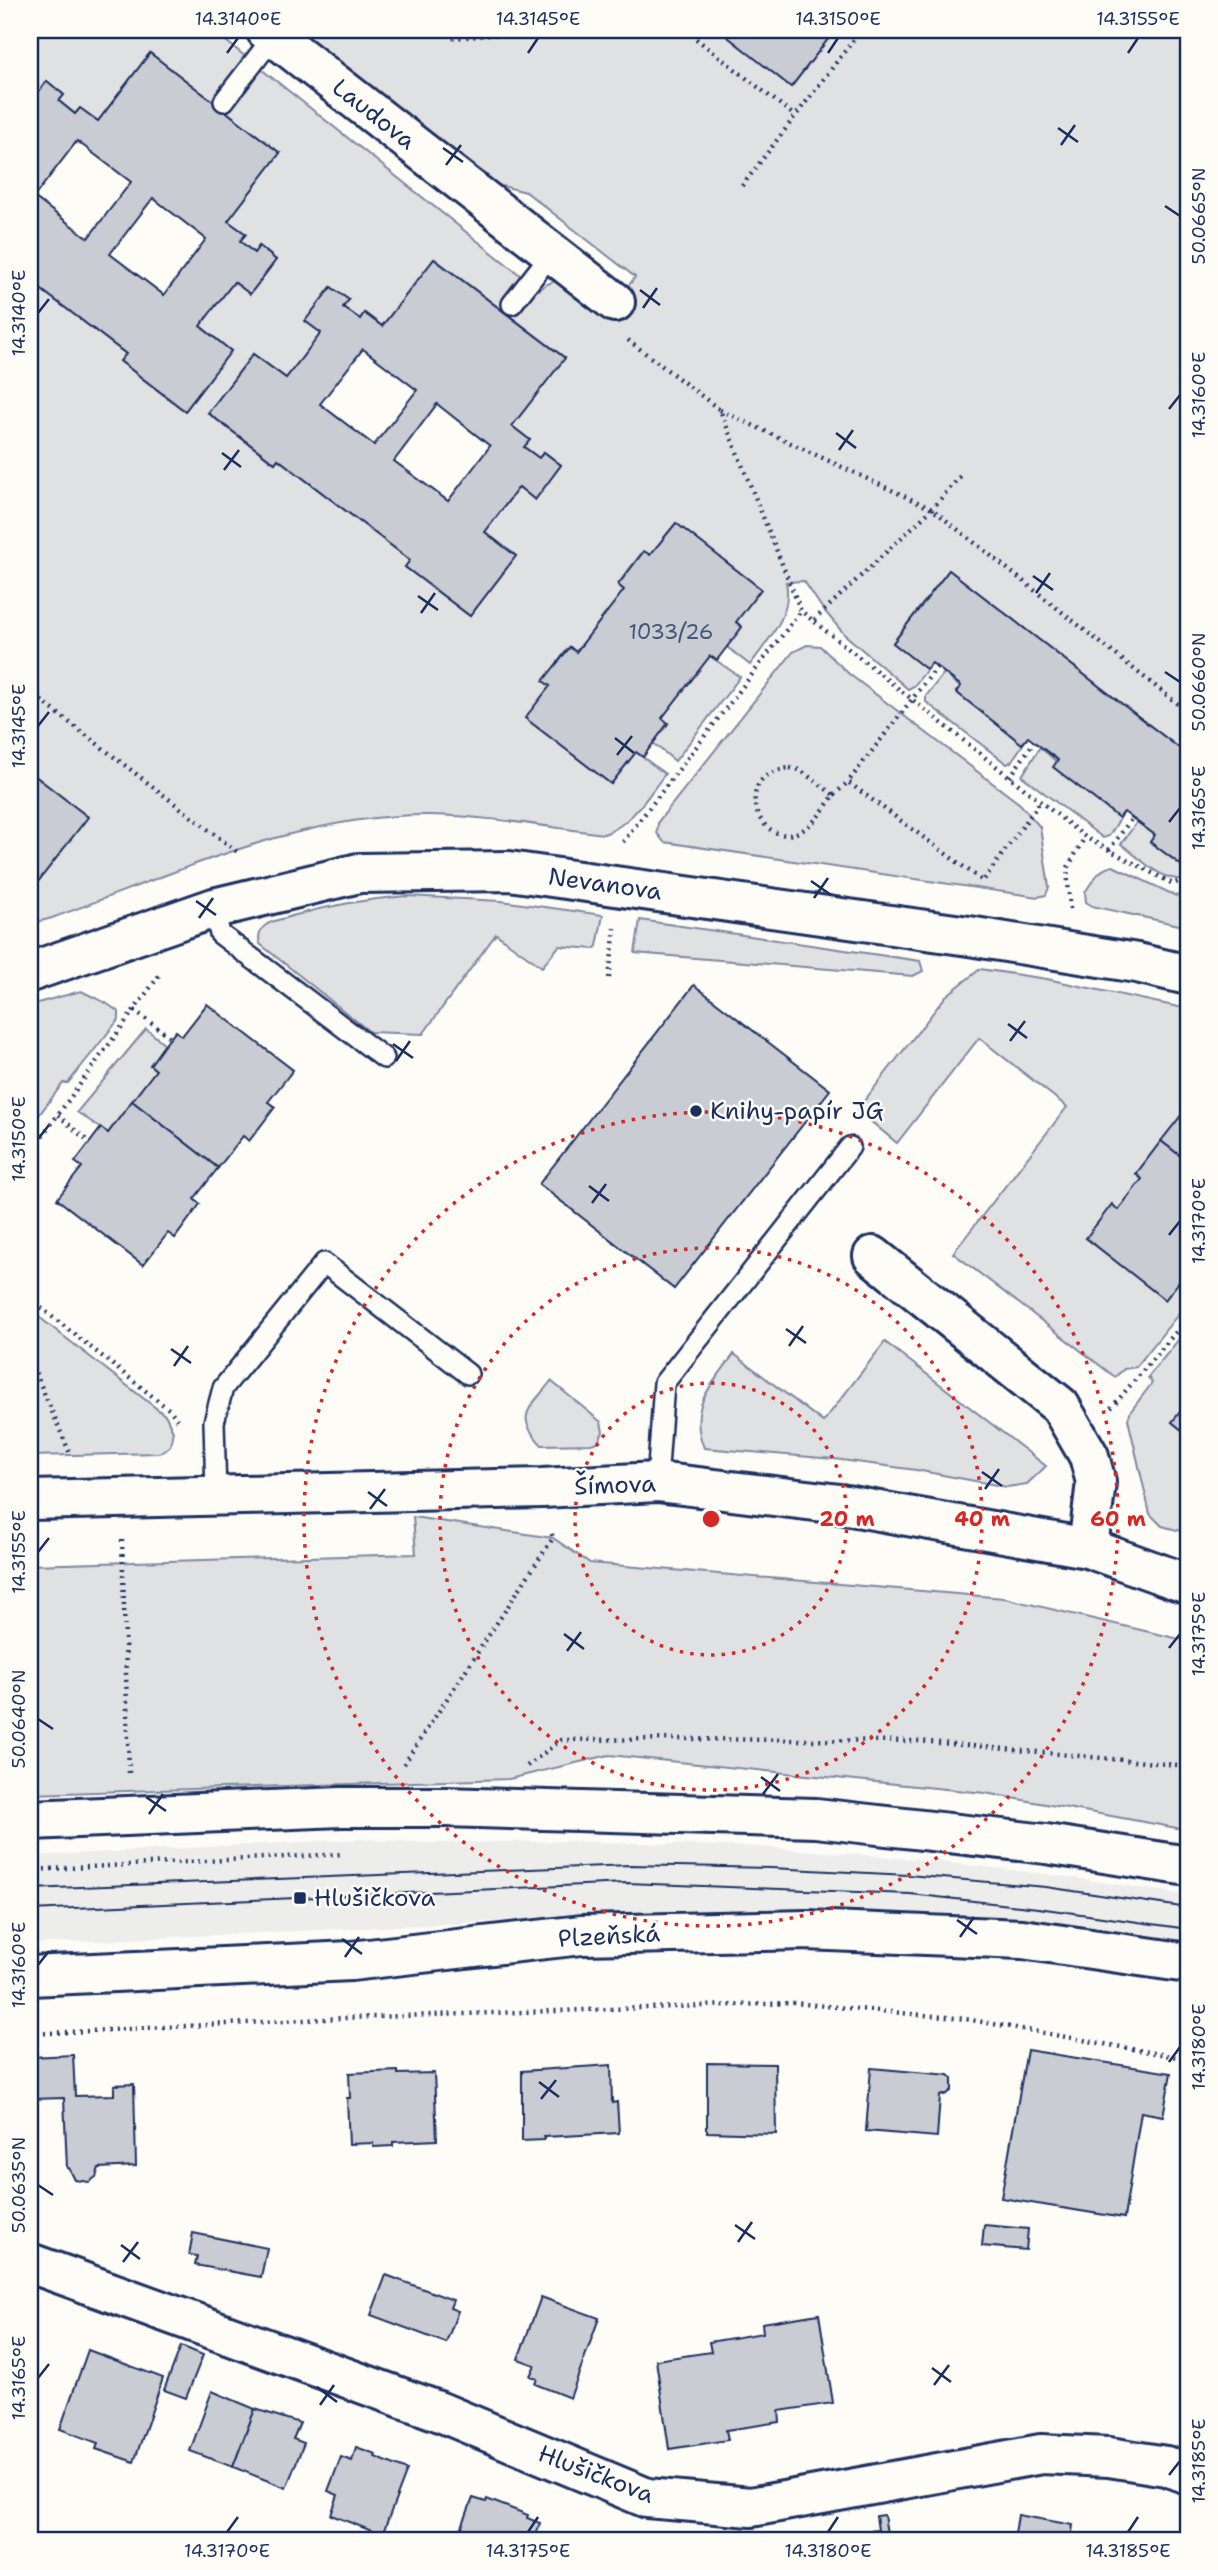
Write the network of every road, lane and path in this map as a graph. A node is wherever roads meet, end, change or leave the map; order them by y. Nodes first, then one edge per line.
1 (441, 30) edge
2 (559, 30) edge
3 (685, 30) edge
4 (861, 30) edge
5 (270, 33) edge
6 (224, 101) dead end
7 (795, 116) junction
8 (742, 186) dead end
9 (552, 253) junction
10 (512, 304) dead end
11 (620, 319) joint
12 (720, 410) junction
13 (961, 475) dead end
14 (932, 509) junction
15 (802, 611) junction
16 (814, 620) junction
17 (937, 667) dead end
18 (30, 692) edge
19 (913, 700) junction
20 (1188, 712) edge
21 (1034, 742) dead end
22 (1010, 777) junction
23 (848, 782) junction
24 (834, 795) junction
25 (1040, 802) junction
26 (1132, 818) dead end
27 (1085, 838) junction
28 (623, 842) dead end
29 (1109, 850) junction
30 (240, 854) dead end
31 (1188, 878) edge
32 (214, 908) junction
33 (616, 918) dead end
34 (1070, 919) dead end
35 (166, 967) dead end
36 (30, 972) edge
37 (1188, 975) edge
38 (609, 978) dead end
39 (134, 1010) junction
40 (171, 1038) dead end
41 (384, 1058) dead end
42 (58, 1115) junction
43 (90, 1143) dead end
44 (850, 1147) dead end
45 (30, 1153) edge
46 (873, 1256) dead end
47 (30, 1299) edge
48 (1188, 1318) edge
49 (30, 1360) edge
50 (468, 1374) dead end
51 (1110, 1410) dead end
52 (179, 1422) dead end
53 (74, 1462) dead end
54 (657, 1482) junction
55 (216, 1495) junction
56 (121, 1498) junction
57 (30, 1500) edge
58 (550, 1525) dead end
59 (1088, 1548) junction
60 (1188, 1584) edge
61 (403, 1765) dead end
62 (1188, 1766) edge
63 (520, 1771) dead end
64 (129, 1777) dead end
65 (30, 1820) edge
66 (343, 1854) dead end
67 (1188, 1866) edge
68 (30, 1870) edge
69 (1188, 1963) edge
70 (30, 1976) edge
71 (30, 2034) edge
72 (1188, 2059) edge
73 (30, 2263) edge
74 (1188, 2474) edge

1 - 2 path
3 - 7 path
4 - 7 path
5 - 6 lane
5 - 9 street, Laudova
7 - 8 path
9 - 10 lane
9 - 11 street, Laudova
11 - 12 path
12 - 14 path
12 - 15 path
13 - 14 path
14 - 16 path
14 - 20 path
15 - 16 path
15 - 28 path
16 - 19 path
17 - 19 path
18 - 30 path
19 - 22 path
19 - 23 path
21 - 22 path
22 - 25 path
23 - 24 path
23 - 25 path
24 - 24 path
25 - 27 path
26 - 29 path
27 - 29 path
27 - 34 path
29 - 31 path
32 - 36 street, Nevanova
32 - 37 street, Nevanova
32 - 41 lane
33 - 38 path
35 - 39 path
39 - 40 path
39 - 42 path
42 - 43 path
42 - 45 path
44 - 54 lane
46 - 59 street
47 - 52 path
48 - 51 path
49 - 53 path
50 - 55 lane
54 - 55 street, Šímova
54 - 59 street, Šímova
55 - 56 street, Šímova
56 - 57 street, Šímova
56 - 64 path
58 - 61 path
59 - 60 street, Šímova
62 - 63 path
65 - 67 street
66 - 68 path
69 - 70 street, Plzeňská
71 - 72 path
73 - 74 street, Hlušičkova

